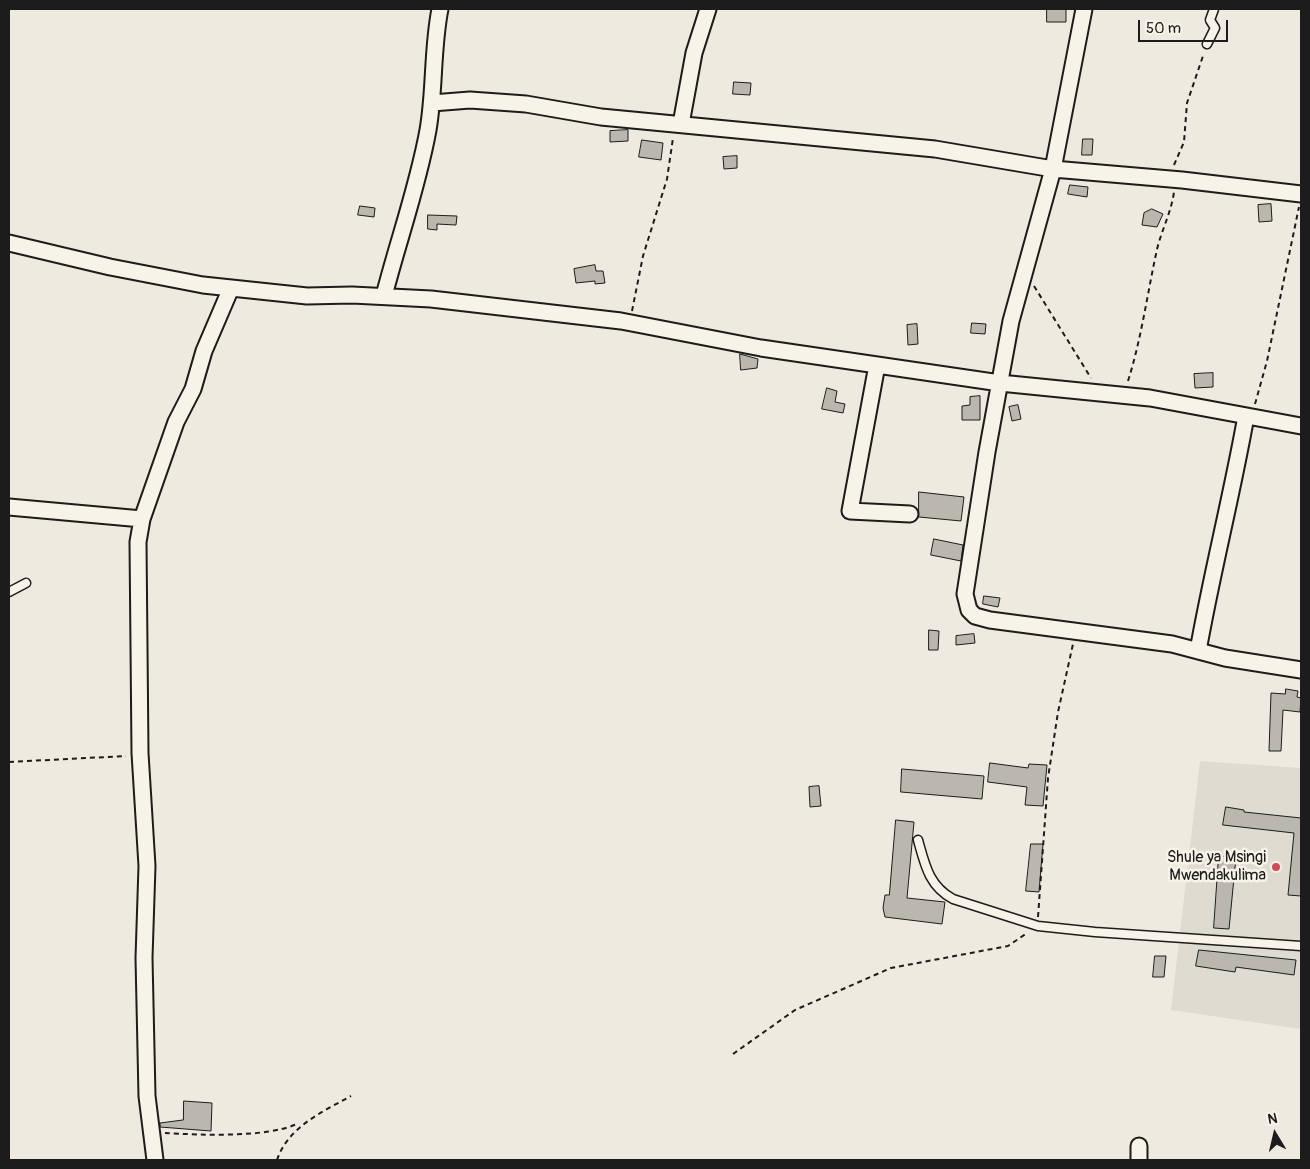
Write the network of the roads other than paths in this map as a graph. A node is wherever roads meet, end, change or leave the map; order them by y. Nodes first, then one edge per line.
1 (440, 9) edge
2 (708, 9) edge
3 (1084, 9) edge
4 (1214, 9) edge
5 (1207, 44) road end
6 (432, 103) junction
7 (678, 124) junction
8 (1054, 169) junction
9 (1300, 199) edge
10 (9, 243) edge
11 (231, 288) junction
12 (384, 296) junction
13 (877, 365) junction
14 (1000, 383) junction
15 (1246, 416) junction
16 (1301, 426) edge
17 (9, 507) edge
18 (910, 514) dead end
19 (142, 519) junction
20 (26, 583) dead end
21 (9, 592) edge
22 (1198, 651) junction
23 (1301, 670) edge
24 (918, 840) dead end
25 (1301, 946) edge
26 (155, 1160) edge

1 - 6 street
2 - 7 street
3 - 8 street
4 - 5 lane
6 - 7 street
6 - 12 street
7 - 8 street
8 - 9 street
8 - 14 street
10 - 11 street
11 - 12 street
11 - 19 street
12 - 13 street
13 - 14 street
13 - 18 street
14 - 15 street
14 - 22 street
15 - 16 street
15 - 22 street
17 - 19 street
19 - 26 street
20 - 21 lane
22 - 23 street
24 - 25 lane

